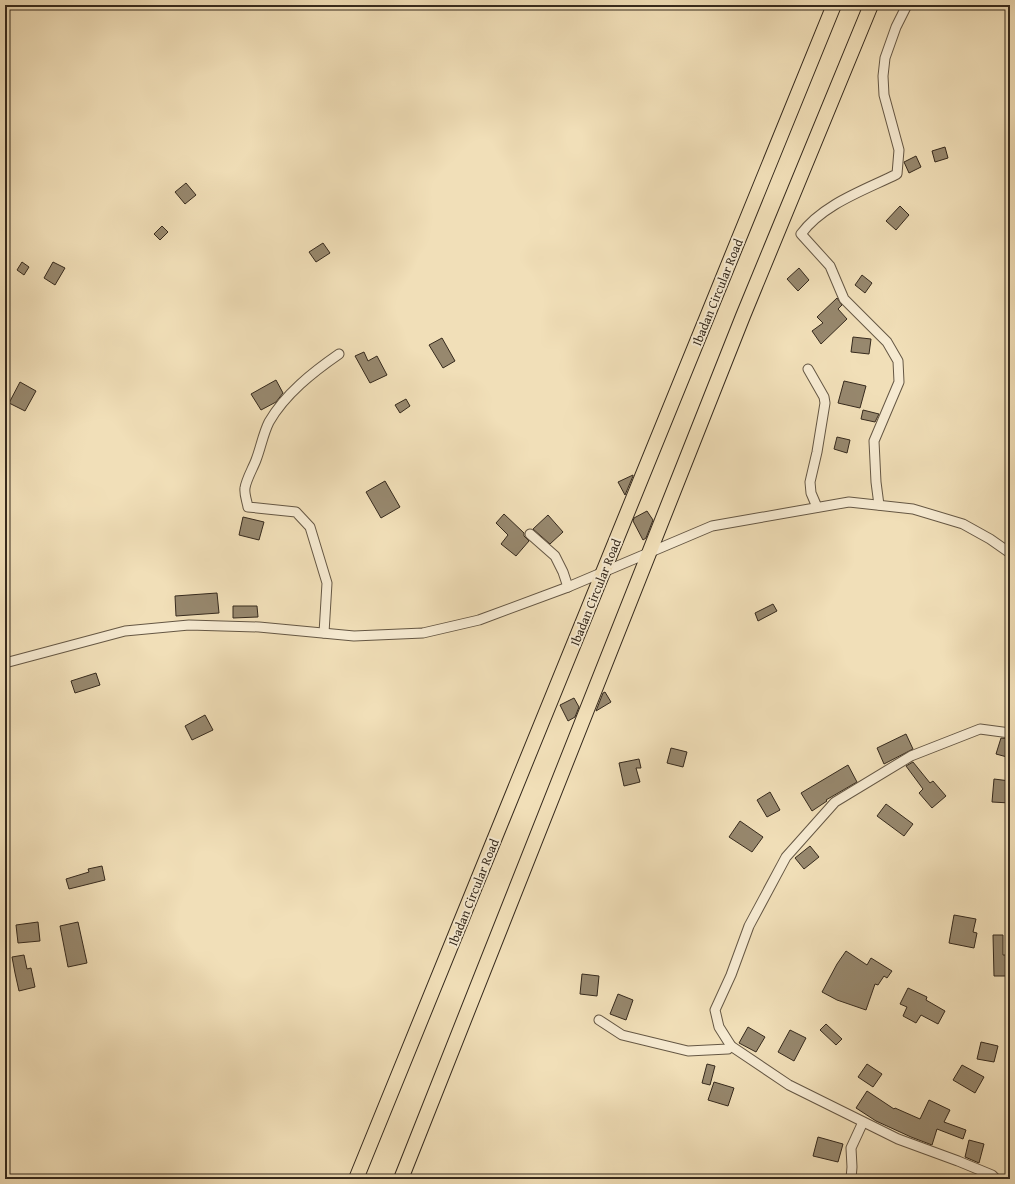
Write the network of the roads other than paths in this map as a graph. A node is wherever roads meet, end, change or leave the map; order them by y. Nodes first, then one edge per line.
1 (834, 5) edge
2 (871, 5) edge
3 (906, 5) edge
4 (339, 354) dead end
5 (808, 369) dead end
6 (879, 505) junction
7 (817, 507) junction
8 (530, 534) dead end
9 (1010, 553) edge
10 (568, 588) junction
11 (324, 633) junction
12 (5, 663) edge
13 (1010, 733) edge
14 (599, 1020) dead end
15 (731, 1046) junction
16 (863, 1122) junction
17 (356, 1179) edge
18 (401, 1179) edge
19 (851, 1179) edge
20 (996, 1179) edge

1 - 17 highway, Ibadan Circular Road
2 - 18 highway
3 - 6 street
4 - 11 street
5 - 7 street
6 - 7 street
6 - 9 street
7 - 10 street
8 - 10 street
10 - 11 street
11 - 12 street
13 - 15 street
14 - 15 street
15 - 16 street
16 - 19 street
16 - 20 street

